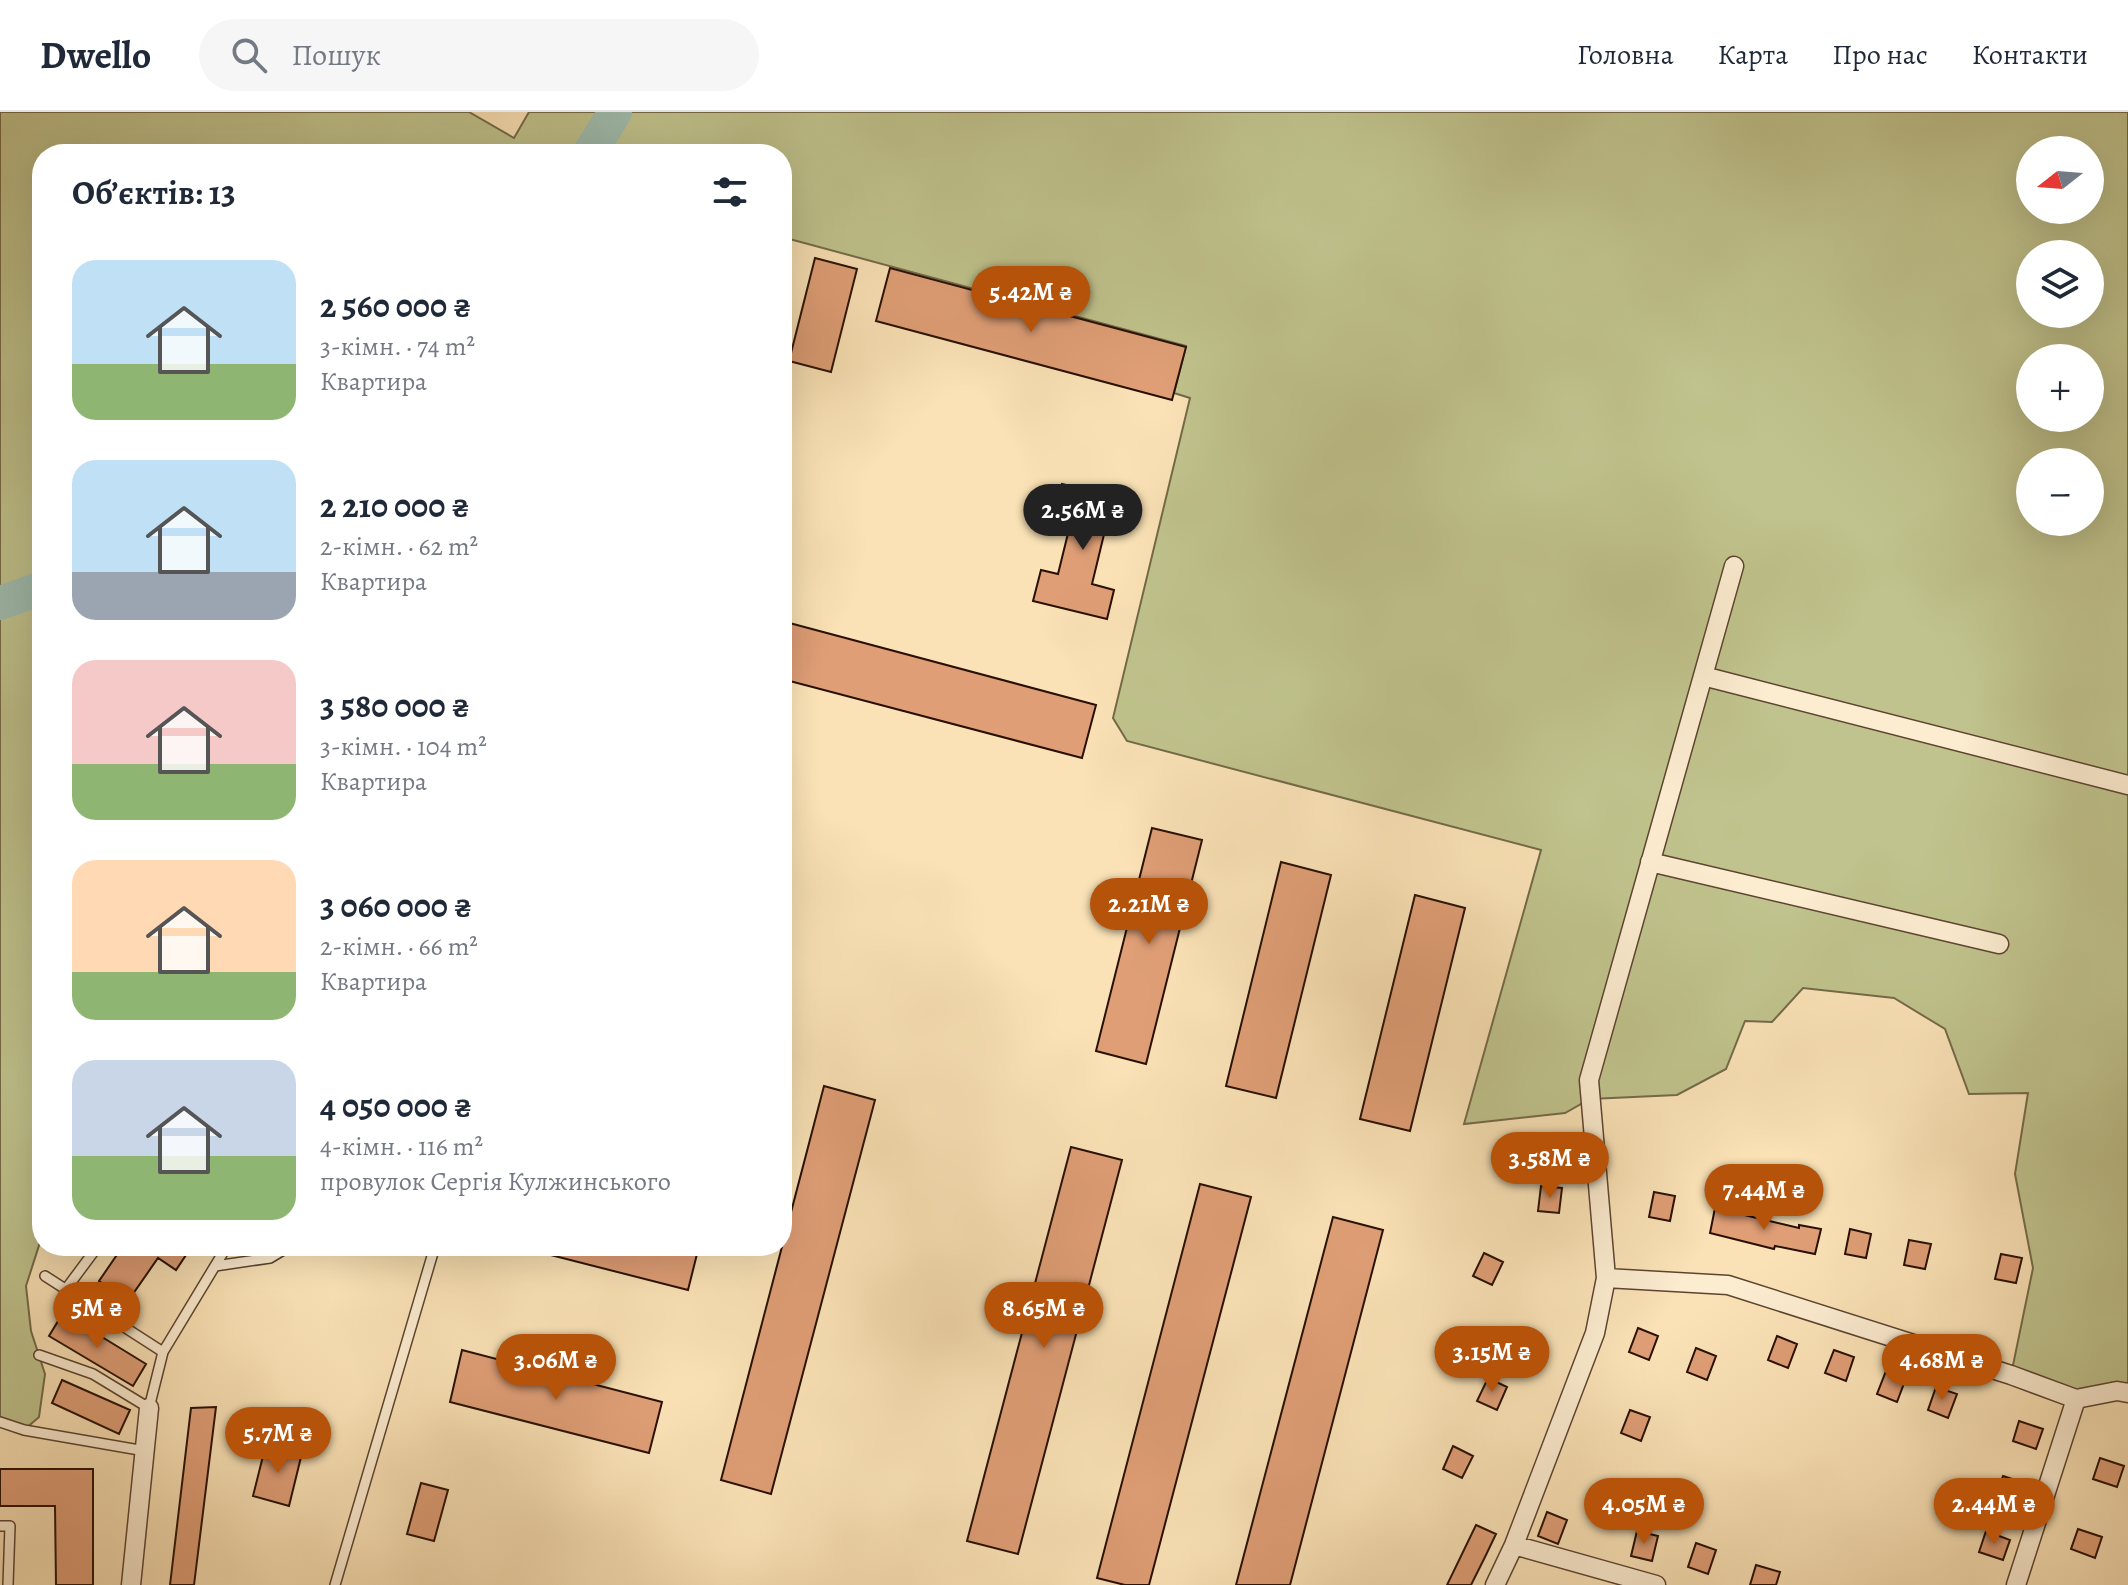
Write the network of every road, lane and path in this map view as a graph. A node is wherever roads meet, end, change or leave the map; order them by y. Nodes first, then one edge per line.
1 (1734, 566) dead end
2 (1703, 676) junction
3 (2128, 785) edge
4 (1650, 862) junction
5 (1999, 944) dead end
6 (91, 1256) edge
7 (221, 1256) edge
8 (273, 1256) edge
9 (432, 1256) edge
10 (215, 1266) junction
11 (45, 1276) dead end
12 (1606, 1278) junction
13 (66, 1289) junction
14 (163, 1352) junction
15 (39, 1355) dead end
16 (2128, 1393) edge
17 (2076, 1399) junction
18 (149, 1408) junction
19 (0, 1422) edge
20 (145, 1451) junction
21 (0, 1526) edge
22 (1514, 1545) junction
23 (8, 1585) edge
24 (131, 1585) edge
25 (335, 1585) edge
26 (1495, 1585) edge
27 (1656, 1585) edge
28 (2016, 1585) edge

1 - 2 street
2 - 3 street
2 - 4 street
4 - 5 street
4 - 12 street
6 - 13 lane
7 - 10 lane
8 - 10 lane
9 - 25 lane
10 - 14 lane
11 - 13 lane
12 - 17 street
12 - 22 street
13 - 14 lane
14 - 18 lane
15 - 18 lane
16 - 17 street
17 - 28 street
18 - 20 street
19 - 20 lane
20 - 24 street
21 - 23 lane
22 - 26 street
22 - 27 street

